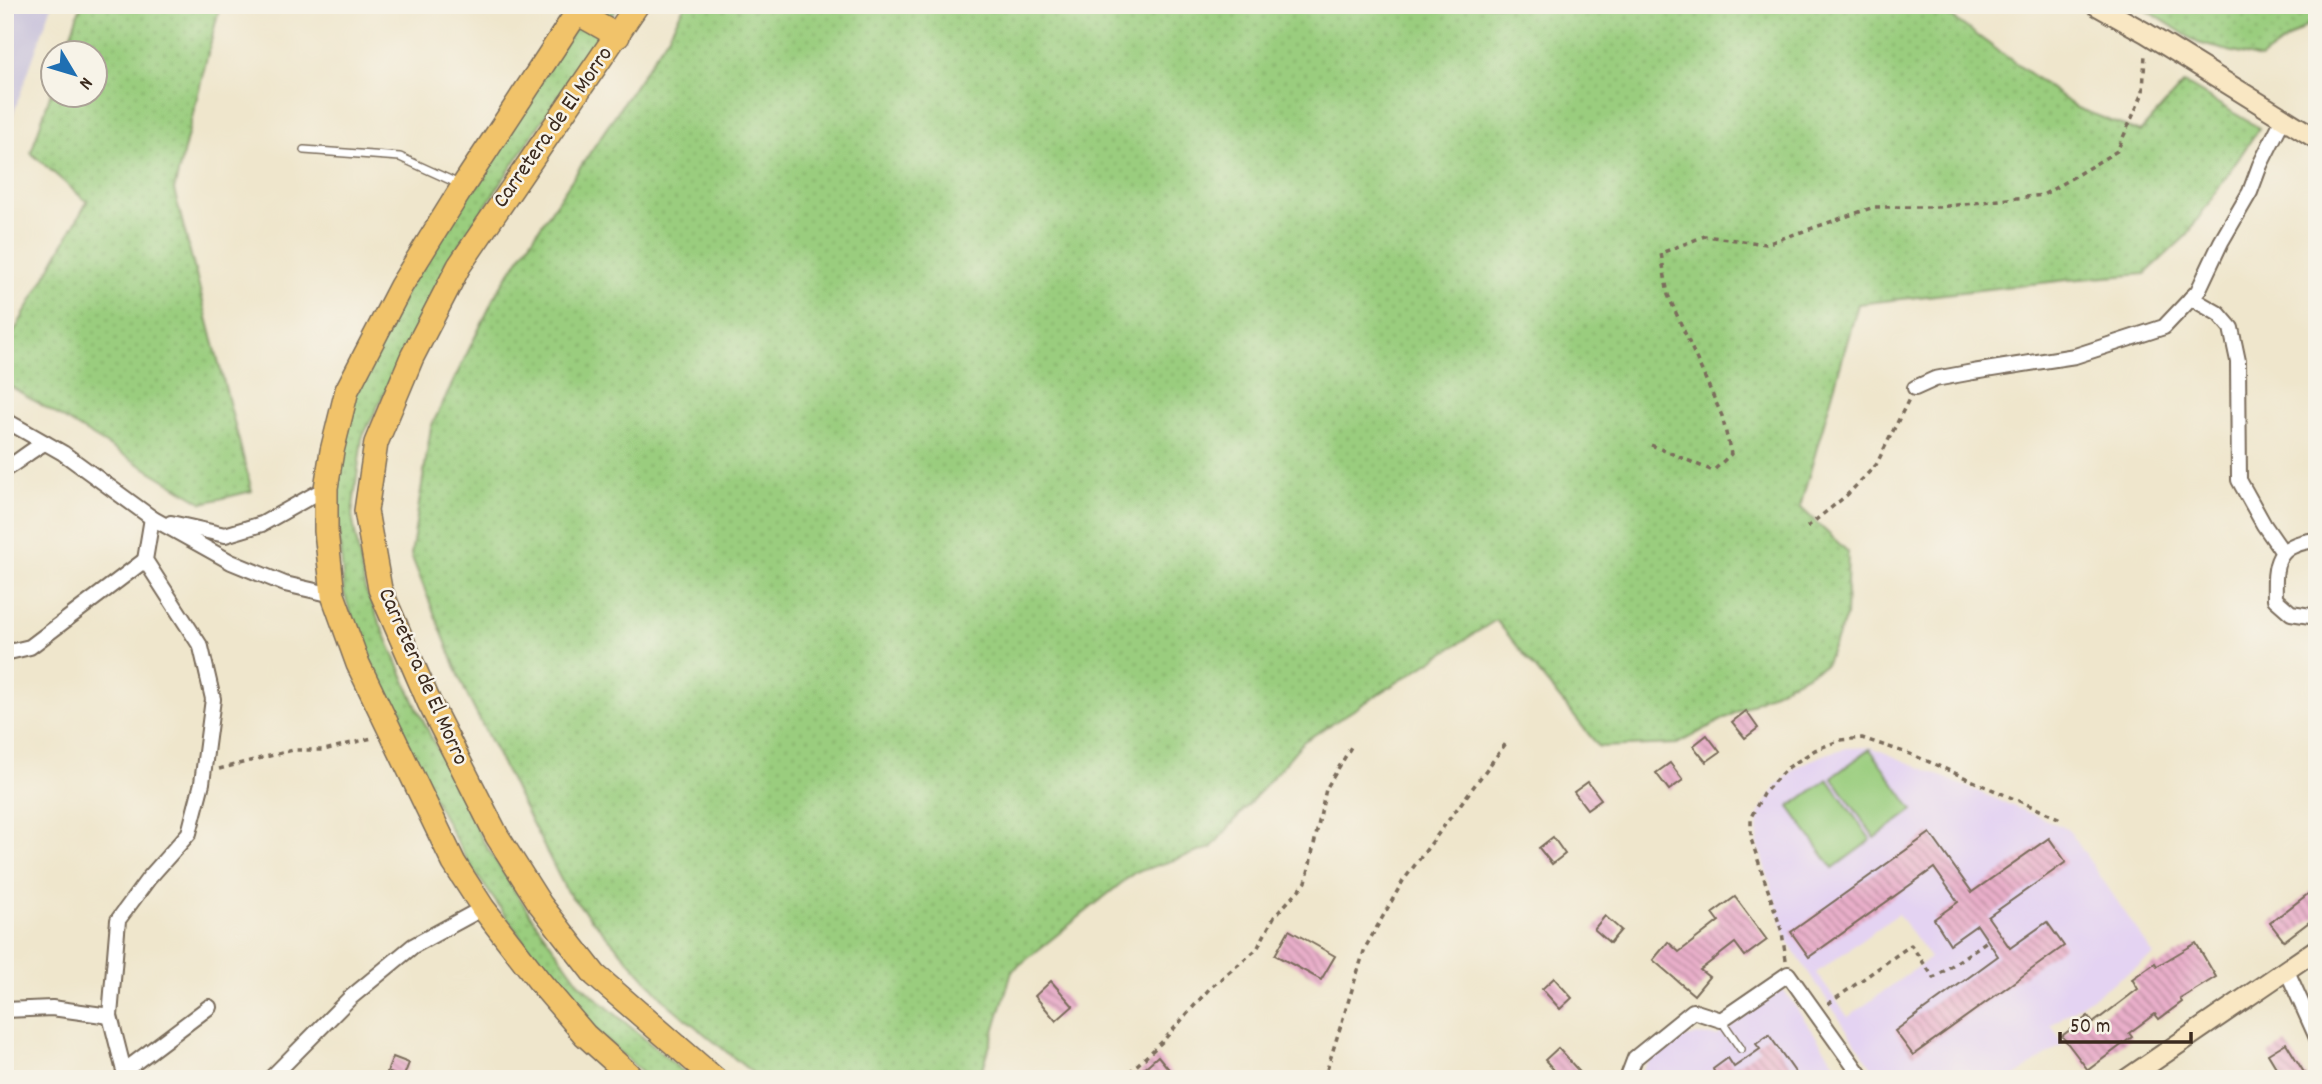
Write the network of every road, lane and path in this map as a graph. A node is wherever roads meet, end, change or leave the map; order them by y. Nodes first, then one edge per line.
1 (637, 5) edge
2 (2096, 5) edge
3 (580, 9) edge
4 (2146, 33) junction
5 (618, 36) junction
6 (2283, 119) junction
7 (2317, 139) edge
8 (304, 150) dead end
9 (463, 186) junction
10 (2192, 298) junction
11 (1915, 388) joint
12 (5, 420) edge
13 (45, 443) junction
14 (1651, 445) dead end
15 (5, 469) edge
16 (326, 488) junction
17 (152, 519) junction
18 (1807, 527) dead end
19 (2317, 540) edge
20 (2283, 551) junction
21 (145, 560) junction
22 (333, 595) junction
23 (2317, 617) edge
24 (5, 653) edge
25 (391, 734) junction
26 (1507, 741) dead end
27 (1351, 747) dead end
28 (204, 773) junction
29 (2063, 820) dead end
30 (483, 908) junction
31 (1987, 941) dead end
32 (2317, 949) edge
33 (2287, 971) junction
34 (1788, 974) junction
35 (209, 1007) dead end
36 (5, 1010) edge
37 (1815, 1013) junction
38 (110, 1016) junction
39 (1721, 1020) junction
40 (2317, 1038) edge
41 (1741, 1049) dead end
42 (123, 1075) edge
43 (270, 1079) edge
44 (634, 1079) edge
45 (715, 1079) edge
46 (1122, 1079) edge
47 (1324, 1079) edge
48 (1628, 1079) edge
49 (1863, 1079) edge
50 (2127, 1079) edge

1 - 5 main road, Carretera de El Morro
2 - 4 main road
3 - 5 main road
3 - 9 main road, Carretera de El Morro
4 - 6 main road
4 - 14 path
5 - 45 main road, Carretera de El Morro
6 - 7 main road
6 - 10 street
8 - 9 lane
9 - 16 main road, Carretera de El Morro
10 - 11 street
10 - 20 street
11 - 18 path
12 - 13 street
13 - 15 street
13 - 17 street
16 - 17 street
16 - 22 main road, Carretera de El Morro
17 - 21 street
17 - 22 street
19 - 20 street
20 - 23 street
21 - 24 street
21 - 28 street
22 - 25 main road, Carretera de El Morro
25 - 28 path
25 - 30 main road, Carretera de El Morro
26 - 47 path
27 - 46 path
28 - 38 street
29 - 34 path
30 - 43 street
30 - 44 main road, Carretera de El Morro
31 - 37 path
32 - 33 main road
33 - 40 street
33 - 50 main road
34 - 37 street
34 - 39 street
35 - 42 street
36 - 38 street
37 - 49 street
38 - 42 street
39 - 41 lane
39 - 48 street

